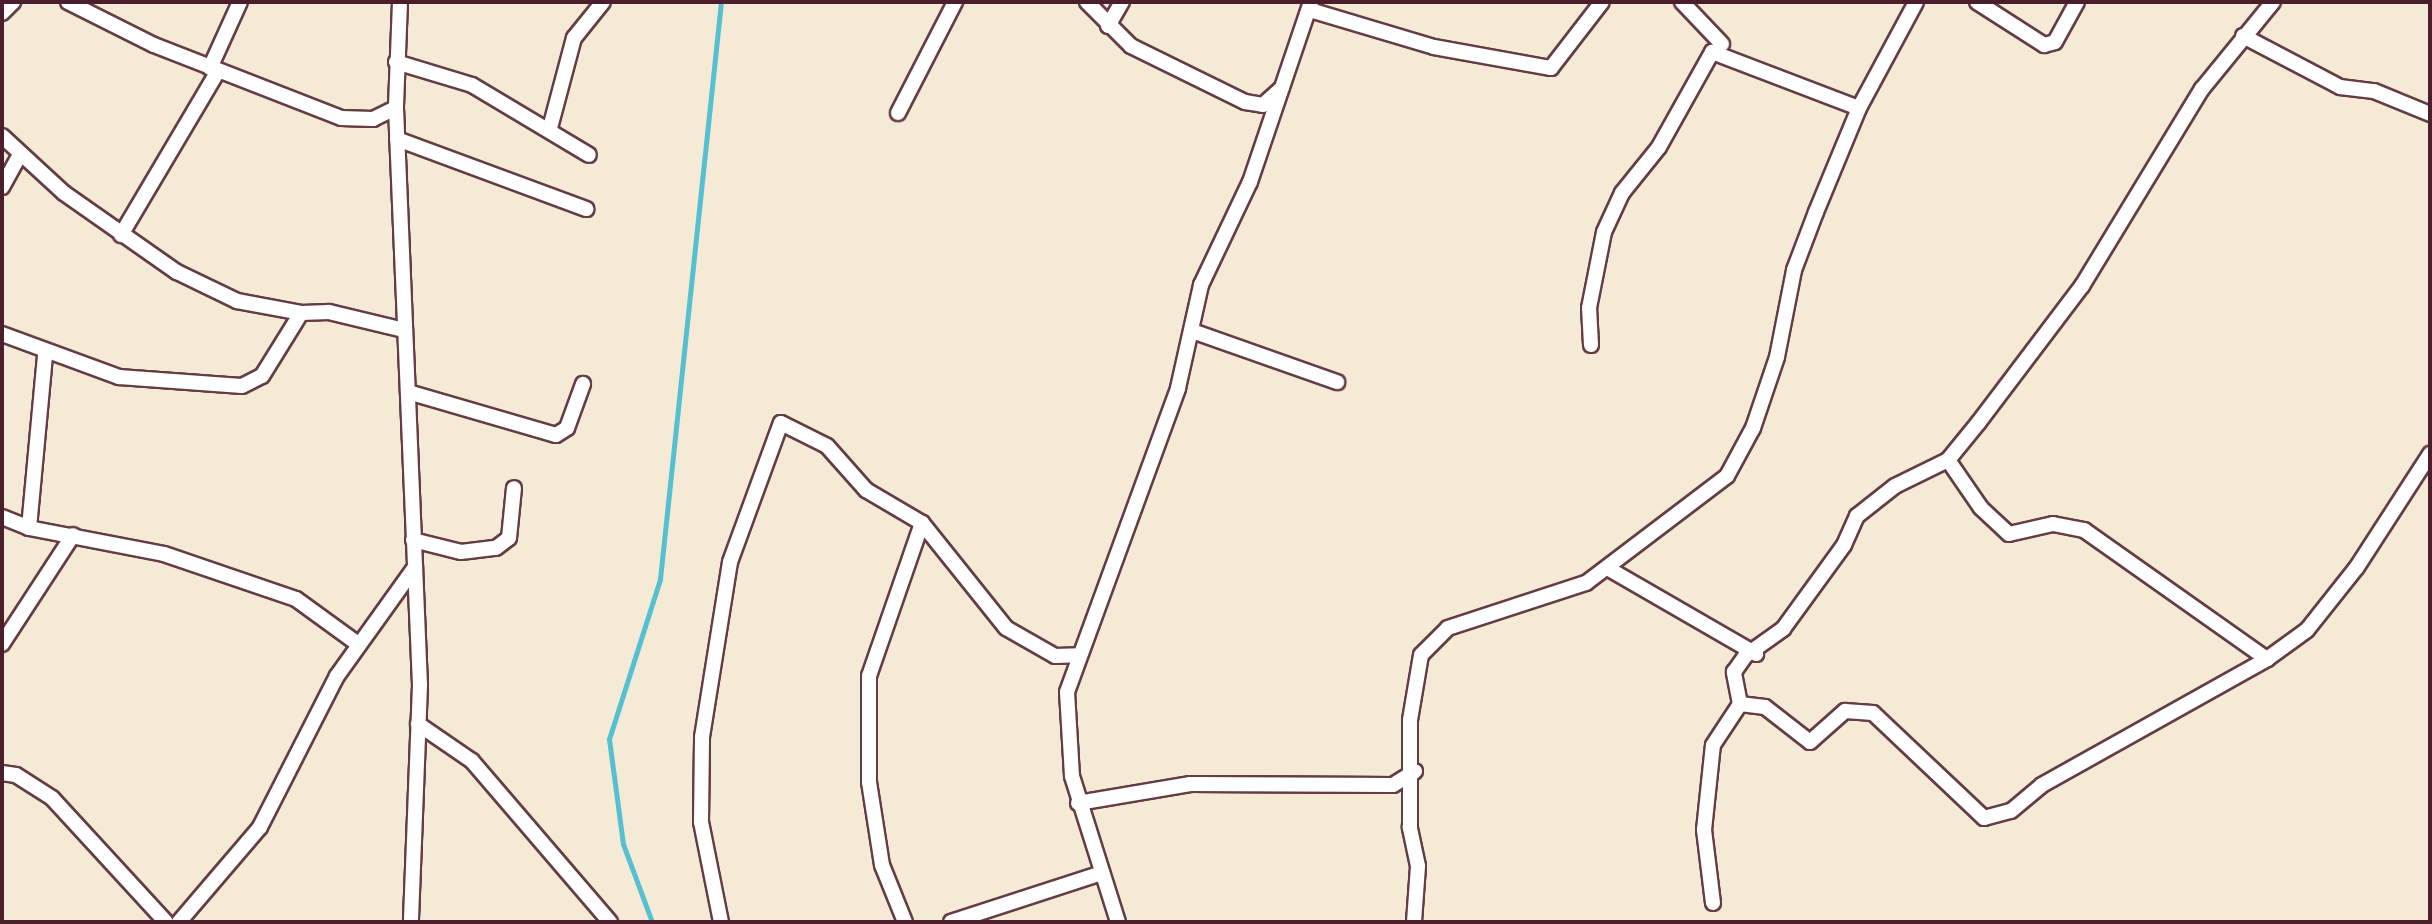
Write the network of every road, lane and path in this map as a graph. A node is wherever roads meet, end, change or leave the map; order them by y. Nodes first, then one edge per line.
1 (13, 2) edge
2 (68, 2) edge
3 (240, 2) edge
4 (400, 2) edge
5 (603, 2) edge
6 (956, 2) edge
7 (1087, 2) edge
8 (1122, 2) edge
9 (1602, 2) edge
10 (1682, 2) edge
11 (1916, 2) edge
12 (1977, 2) edge
13 (2077, 2) edge
14 (2273, 2) edge
15 (1310, 6) edge
16 (2, 13) edge
17 (1108, 26) junction
18 (2243, 36) junction
19 (1722, 44) dead end
20 (396, 62) junction
21 (214, 69) junction
22 (1286, 85) junction
23 (396, 108) junction
24 (1859, 108) junction
25 (898, 113) dead end
26 (2430, 114) edge
27 (550, 128) junction
28 (2, 136) edge
29 (397, 139) junction
30 (20, 155) junction
31 (589, 155) dead end
32 (2, 187) edge
33 (586, 209) dead end
34 (121, 235) junction
35 (301, 313) junction
36 (404, 330) junction
37 (1192, 331) junction
38 (2, 334) edge
39 (1591, 345) dead end
40 (45, 354) junction
41 (1337, 382) dead end
42 (583, 384) dead end
43 (408, 392) junction
44 (2430, 454) edge
45 (1948, 460) junction
46 (514, 488) dead end
47 (2, 517) edge
48 (922, 523) junction
49 (29, 528) junction
50 (73, 535) junction
51 (413, 540) junction
52 (415, 567) junction
53 (1609, 569) junction
54 (2, 644) edge
55 (358, 644) junction
56 (1756, 654) junction
57 (1079, 655) junction
58 (2267, 659) junction
59 (1740, 704) junction
60 (418, 724) junction
61 (1415, 771) junction
62 (2, 773) edge
63 (1078, 803) junction
64 (1102, 873) junction
65 (1713, 903) dead end
66 (166, 922) edge
67 (178, 922) edge
68 (411, 922) edge
69 (610, 922) edge
70 (721, 922) edge
71 (905, 922) edge
72 (951, 922) edge
73 (1118, 922) edge
74 (1414, 922) edge

1 - 16 street
2 - 21 street
3 - 21 street
4 - 20 street
5 - 27 street
6 - 25 street
7 - 17 street
8 - 17 street
9 - 15 street
10 - 19 street
11 - 24 street
12 - 13 street
14 - 18 street
15 - 22 street
17 - 22 street
18 - 26 street
18 - 45 street
20 - 23 street
20 - 27 street
21 - 23 street
21 - 34 street
22 - 37 street
23 - 29 street
24 - 39 street
24 - 53 street
27 - 31 street
28 - 30 street
29 - 33 street
29 - 36 street
30 - 32 street
30 - 34 street
34 - 35 street
35 - 36 street
35 - 40 street
36 - 43 street
37 - 41 street
37 - 57 street
38 - 40 street
40 - 49 street
42 - 43 street
43 - 51 street
44 - 58 street
45 - 56 street
45 - 58 street
46 - 51 street
47 - 49 street
48 - 57 street
48 - 70 street
48 - 71 street
49 - 50 street
50 - 54 street
50 - 55 street
51 - 52 street
52 - 55 street
52 - 60 street
53 - 56 street
53 - 61 street
55 - 67 street
56 - 59 street
57 - 63 street
58 - 59 street
59 - 65 street
60 - 68 street
60 - 69 street
61 - 63 street
61 - 74 street
62 - 66 street
63 - 64 street
64 - 72 street
64 - 73 street

